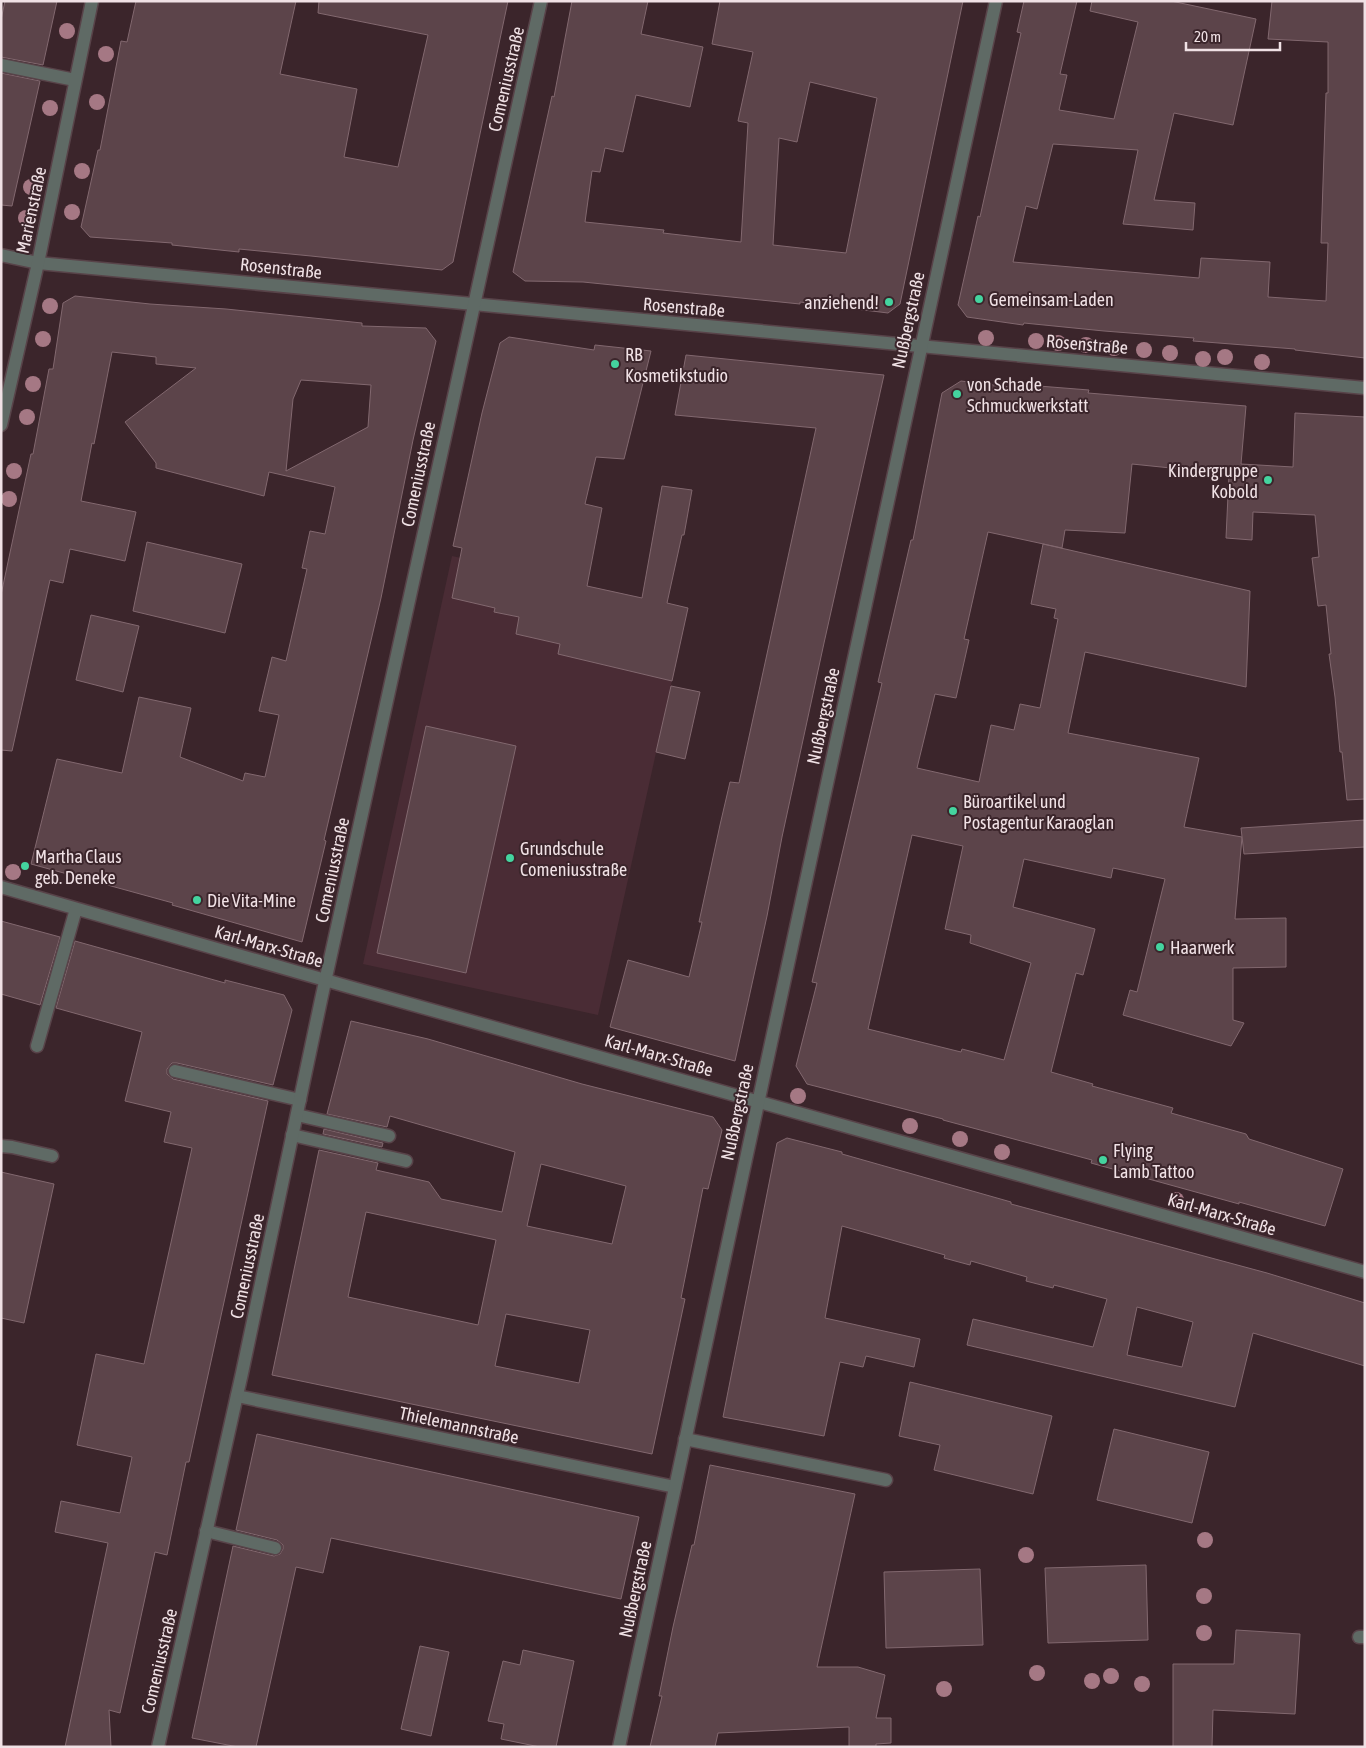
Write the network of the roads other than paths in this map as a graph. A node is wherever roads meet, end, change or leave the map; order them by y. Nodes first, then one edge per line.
1 (92, 1) edge
2 (541, 1) edge
3 (996, 1) edge
4 (1, 65) edge
5 (75, 80) junction
6 (1, 255) edge
7 (38, 263) junction
8 (474, 304) junction
9 (920, 347) junction
10 (1365, 388) edge
11 (1, 425) edge
12 (1, 887) edge
13 (76, 909) junction
14 (326, 980) junction
15 (37, 1046) dead end
16 (175, 1071) dead end
17 (300, 1100) junction
18 (758, 1100) junction
19 (297, 1115) junction
20 (292, 1135) junction
21 (389, 1136) dead end
22 (1, 1146) edge
23 (52, 1156) dead end
24 (406, 1161) dead end
25 (1365, 1272) edge
26 (237, 1396) junction
27 (685, 1439) junction
28 (886, 1480) dead end
29 (674, 1488) junction
30 (206, 1531) junction
31 (275, 1548) dead end
32 (158, 1747) edge
33 (619, 1747) edge

1 - 5 street, Marienstraße
2 - 8 street, Comeniusstraße
3 - 9 street, Nußbergstraße
4 - 5 street
5 - 7 street, Marienstraße
6 - 7 street, Rosenstraße
7 - 8 street, Rosenstraße
7 - 11 street, Marienstraße
8 - 9 street, Rosenstraße
8 - 14 street, Comeniusstraße
9 - 10 street, Rosenstraße
9 - 18 street, Nußbergstraße
12 - 13 street, Karl-Marx-Straße
13 - 14 street, Karl-Marx-Straße
13 - 15 street
14 - 17 street, Comeniusstraße
14 - 18 street, Karl-Marx-Straße
16 - 17 street
17 - 19 street, Comeniusstraße
18 - 25 street, Karl-Marx-Straße
18 - 27 street, Nußbergstraße
19 - 20 street, Comeniusstraße
19 - 21 street
20 - 24 street
20 - 26 street, Comeniusstraße
22 - 23 street
26 - 29 street, Thielemannstraße
26 - 30 street, Comeniusstraße
27 - 28 street
27 - 29 street, Nußbergstraße
29 - 33 street, Nußbergstraße
30 - 31 street
30 - 32 street, Comeniusstraße

